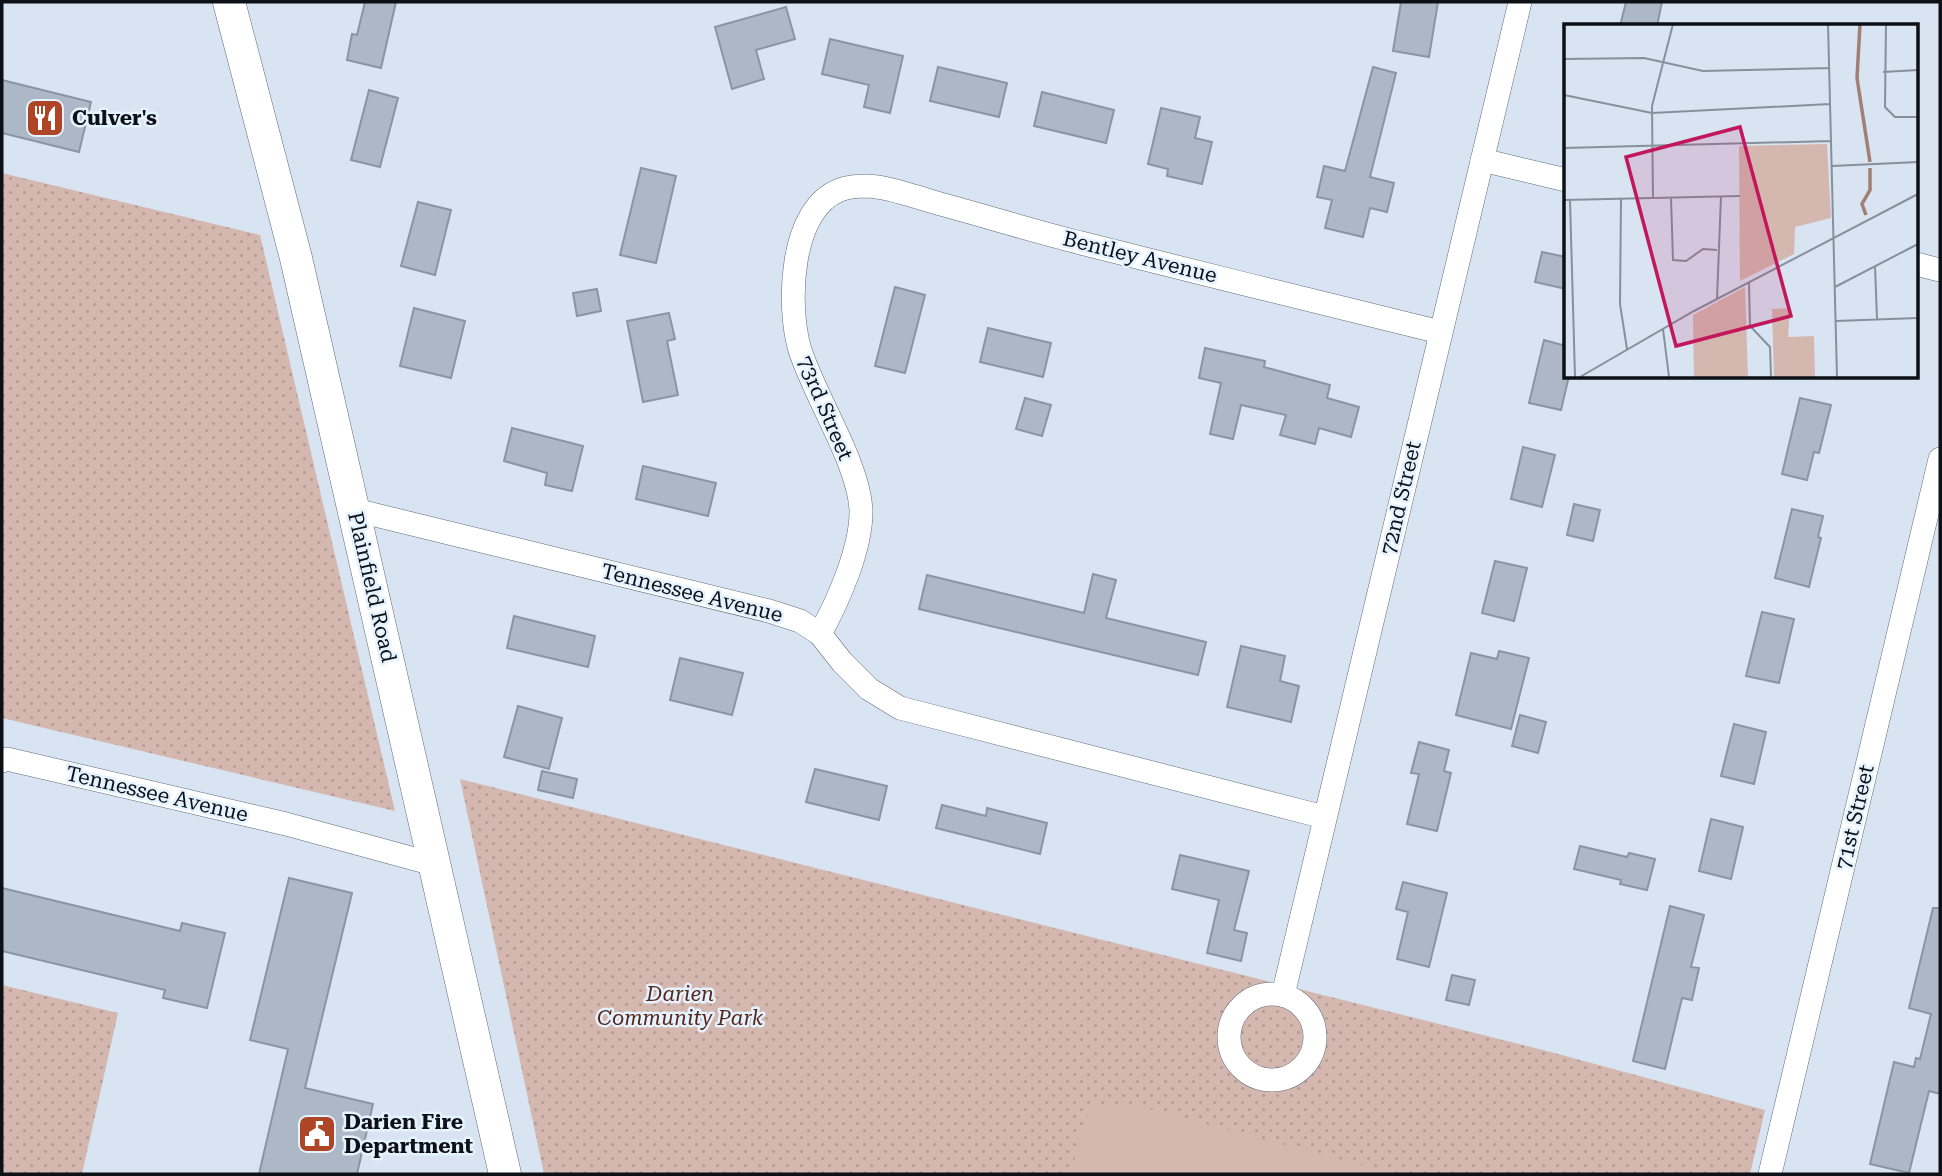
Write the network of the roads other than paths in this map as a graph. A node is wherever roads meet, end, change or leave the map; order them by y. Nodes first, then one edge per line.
1 (229, 2) edge
2 (1520, 2) edge
3 (1482, 160) junction
4 (1564, 180) edge
5 (839, 190) joint
6 (1918, 264) edge
7 (1940, 270) edge
8 (1440, 332) junction
9 (1940, 459) edge
10 (355, 510) junction
11 (820, 634) junction
12 (2, 761) edge
13 (1324, 817) junction
14 (433, 864) junction
15 (1283, 995) dead end
16 (505, 1174) edge
17 (1770, 1174) edge

1 - 10 main road, Plainfield Road
2 - 3 street, 72nd Street
3 - 4 street
3 - 8 street, 72nd Street
5 - 8 street, Bentley Avenue
5 - 11 street, 73rd Street
6 - 7 street
8 - 13 street, 72nd Street
9 - 17 street, 71st Street
10 - 11 street, Tennessee Avenue
10 - 14 main road, Plainfield Road
11 - 13 street, Tennessee Avenue
12 - 14 street, Tennessee Avenue
13 - 15 street, 72nd Street
14 - 16 main road, Plainfield Road

